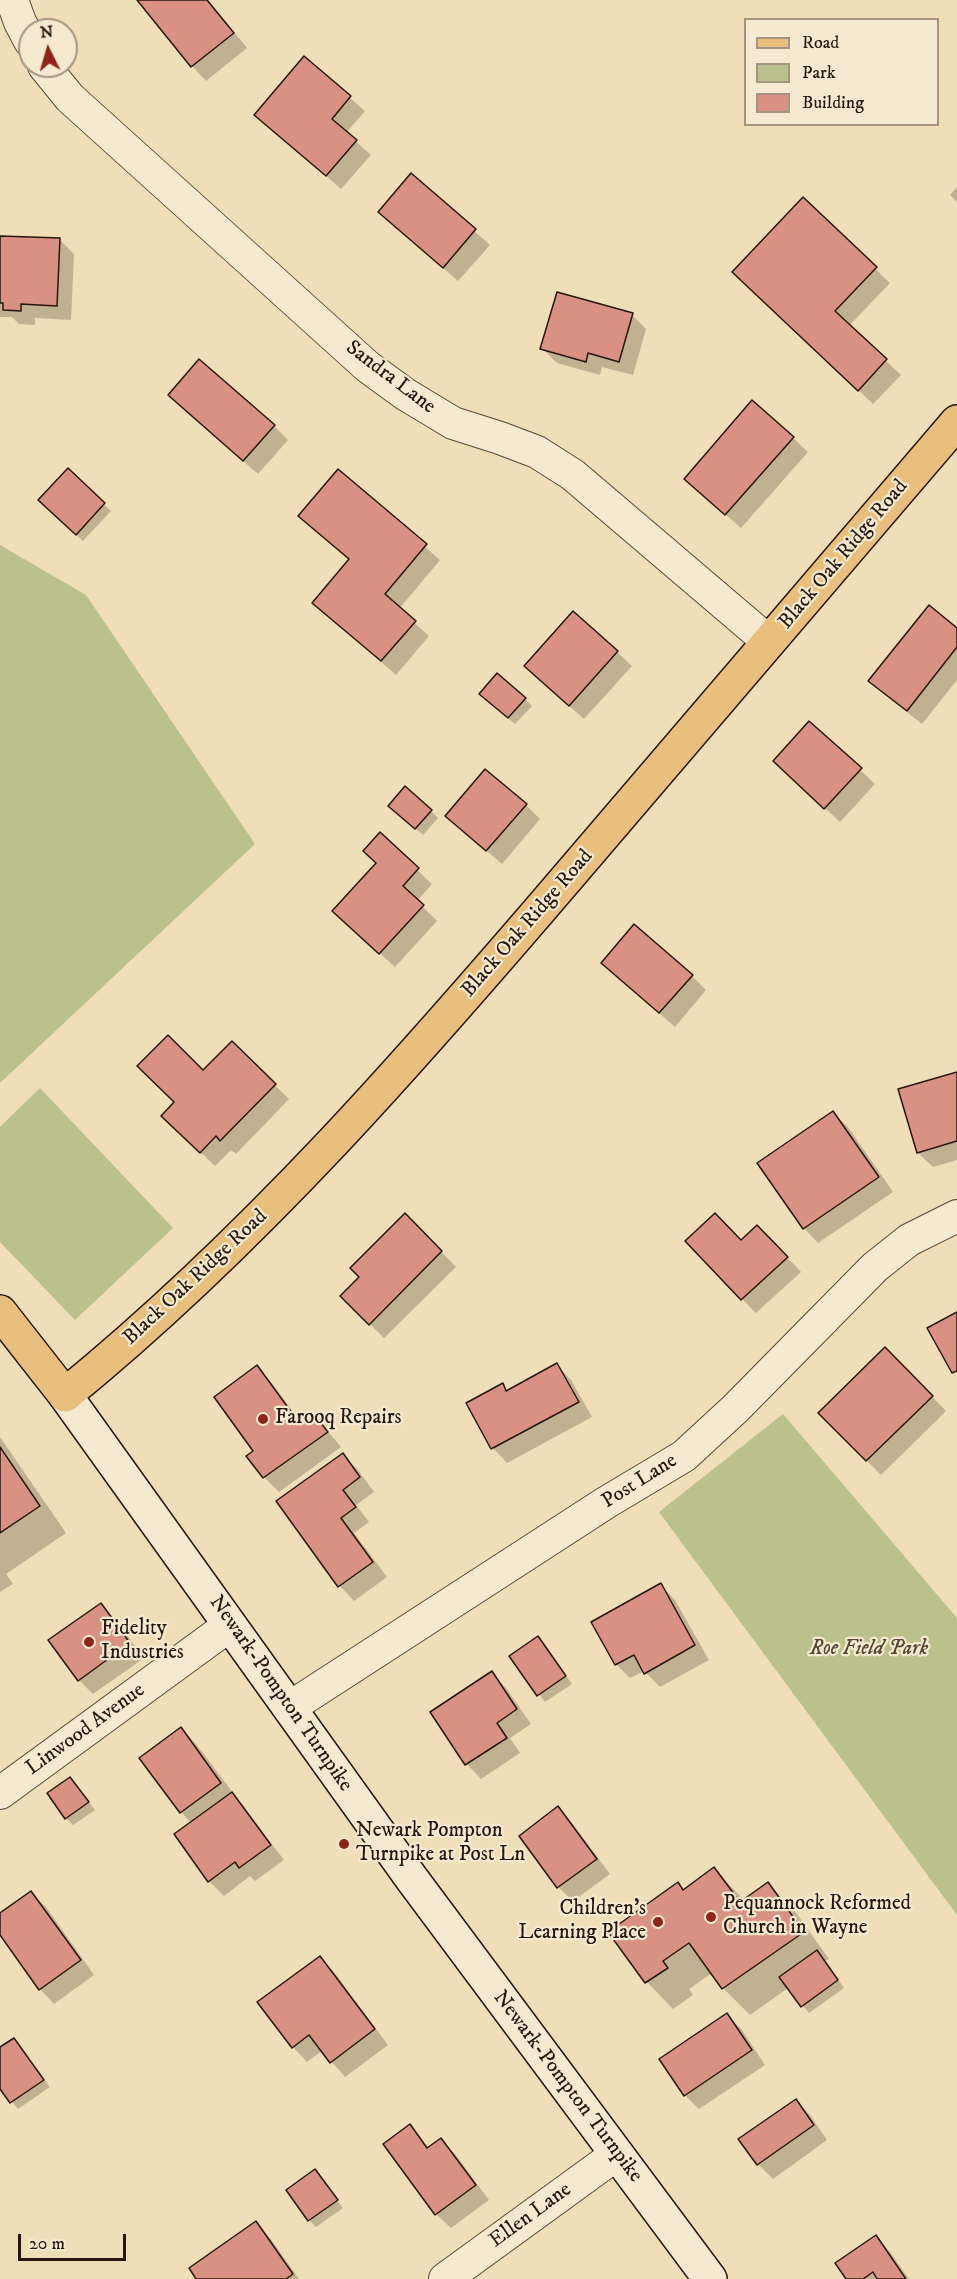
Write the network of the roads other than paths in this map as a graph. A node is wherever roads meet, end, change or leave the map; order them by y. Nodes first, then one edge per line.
1 (12, 0) edge
2 (19, 18) edge
3 (54, 78) edge
4 (957, 422) edge
5 (769, 642) junction
6 (957, 1216) edge
7 (0, 1312) edge
8 (66, 1395) junction
9 (230, 1624) junction
10 (290, 1708) junction
11 (0, 1793) edge
12 (617, 2154) junction
13 (445, 2279) edge
14 (710, 2279) edge

1 - 2 street
3 - 5 street, Sandra Lane
4 - 5 main road, Black Oak Ridge Road
5 - 8 main road, Black Oak Ridge Road
6 - 10 street, Post Lane
7 - 8 main road, Newark-Pompton Turnpike
8 - 9 main road, Newark-Pompton Turnpike
9 - 10 main road, Newark-Pompton Turnpike
9 - 11 street, Linwood Avenue
10 - 12 main road, Newark-Pompton Turnpike
12 - 13 street, Ellen Lane
12 - 14 main road, Newark-Pompton Turnpike

